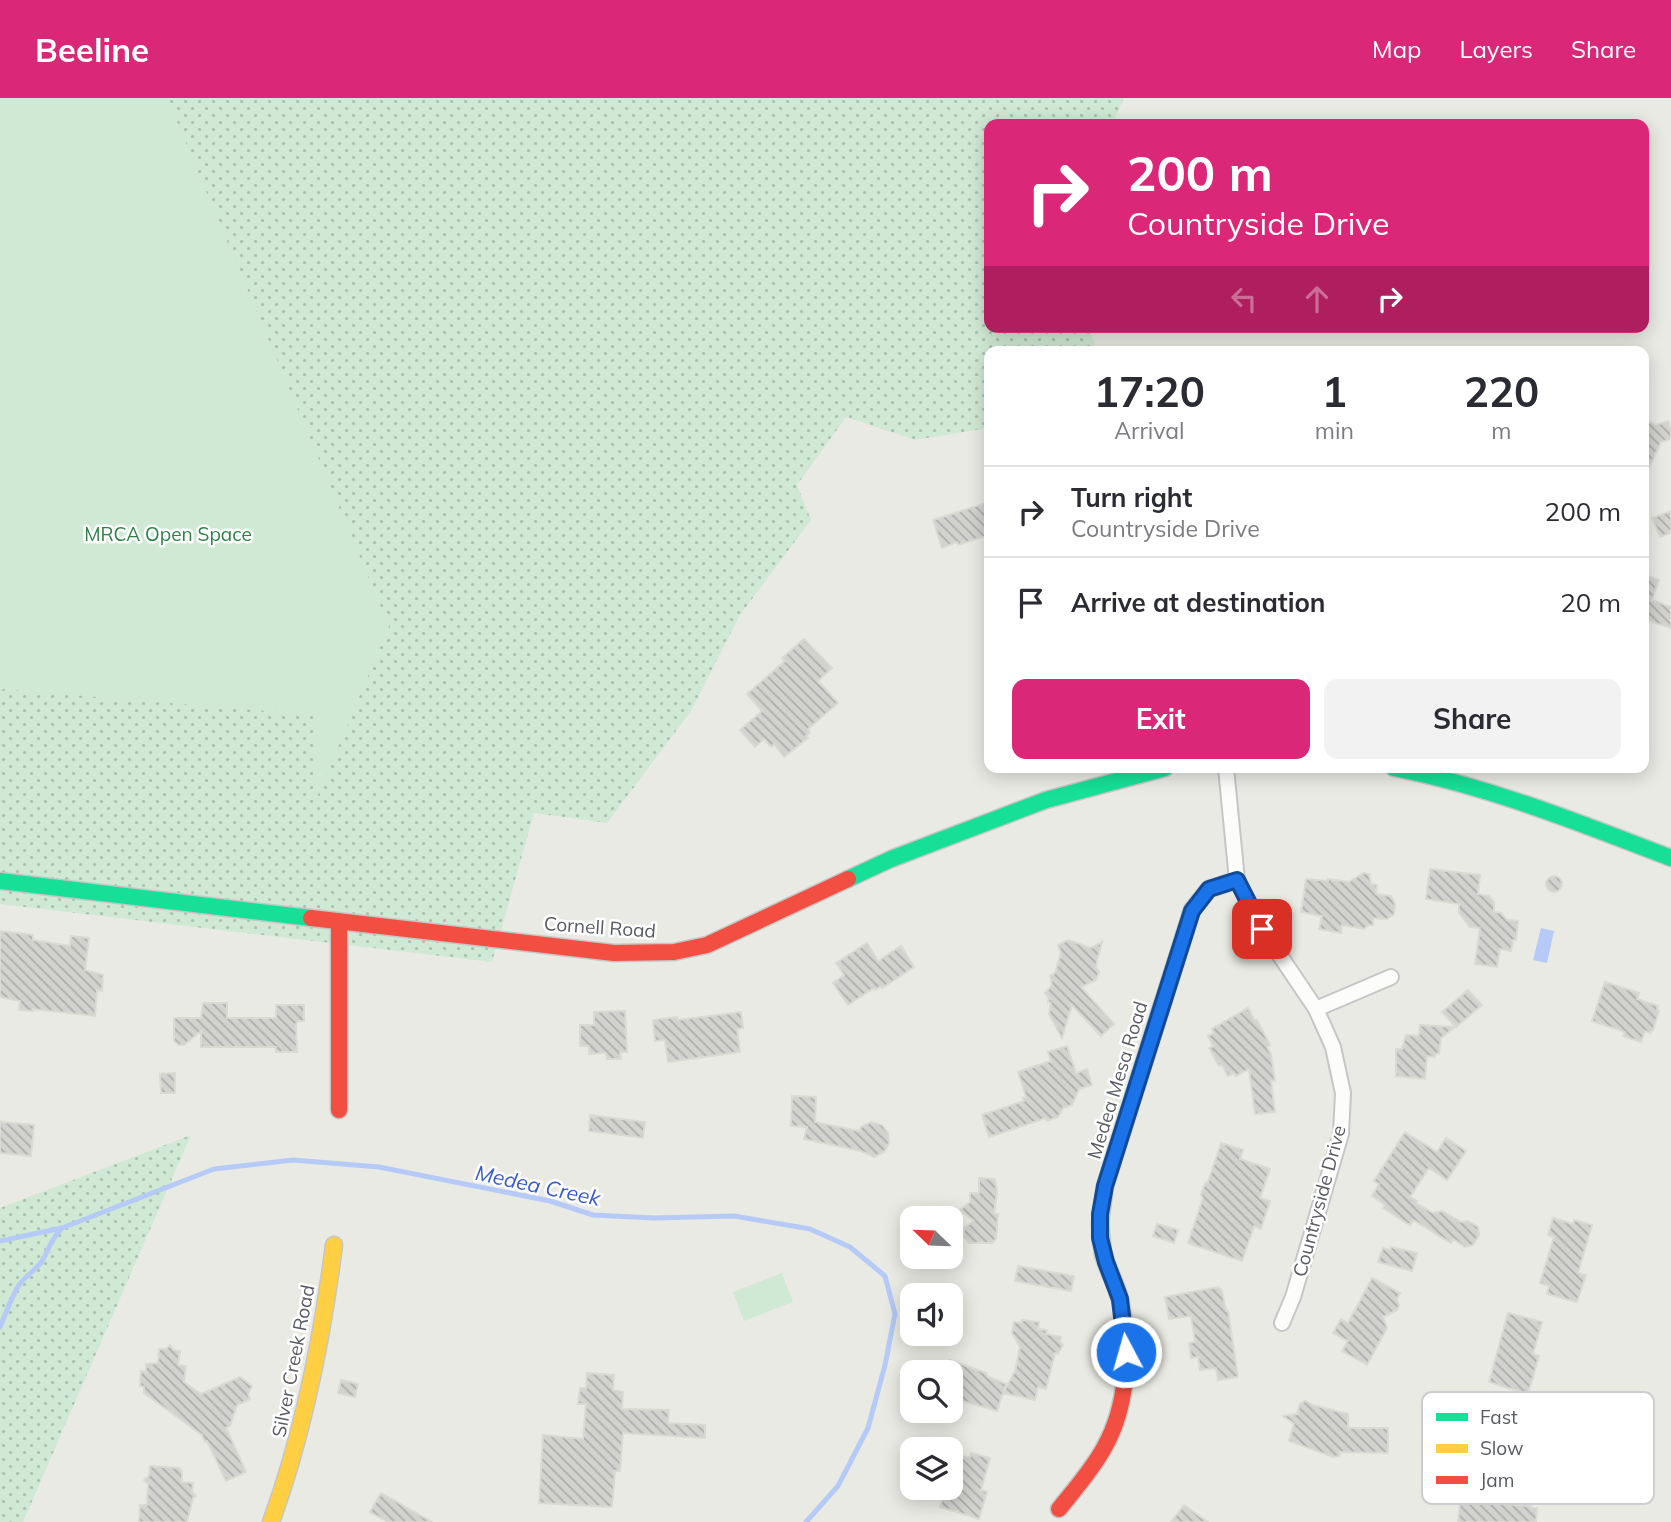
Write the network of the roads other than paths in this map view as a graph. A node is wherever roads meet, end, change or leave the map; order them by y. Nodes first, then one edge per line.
1 (1146, 773) edge
2 (1226, 773) edge
3 (1426, 773) edge
4 (1671, 858) edge
5 (1237, 880) junction
6 (0, 881) edge
7 (339, 921) junction
8 (1391, 977) dead end
9 (1317, 1009) junction
10 (339, 1110) dead end
11 (334, 1245) dead end
12 (1282, 1323) dead end
13 (1059, 1509) dead end
14 (271, 1522) edge

1 - 7 main road, Cornell Road
2 - 5 street, Countryside Drive
3 - 4 main road
5 - 9 street, Countryside Drive
5 - 13 main road, Medea Mesa Road
6 - 7 main road, Cornell Road
7 - 10 main road
8 - 9 street
9 - 12 street, Countryside Drive
11 - 14 main road, Silver Creek Road

